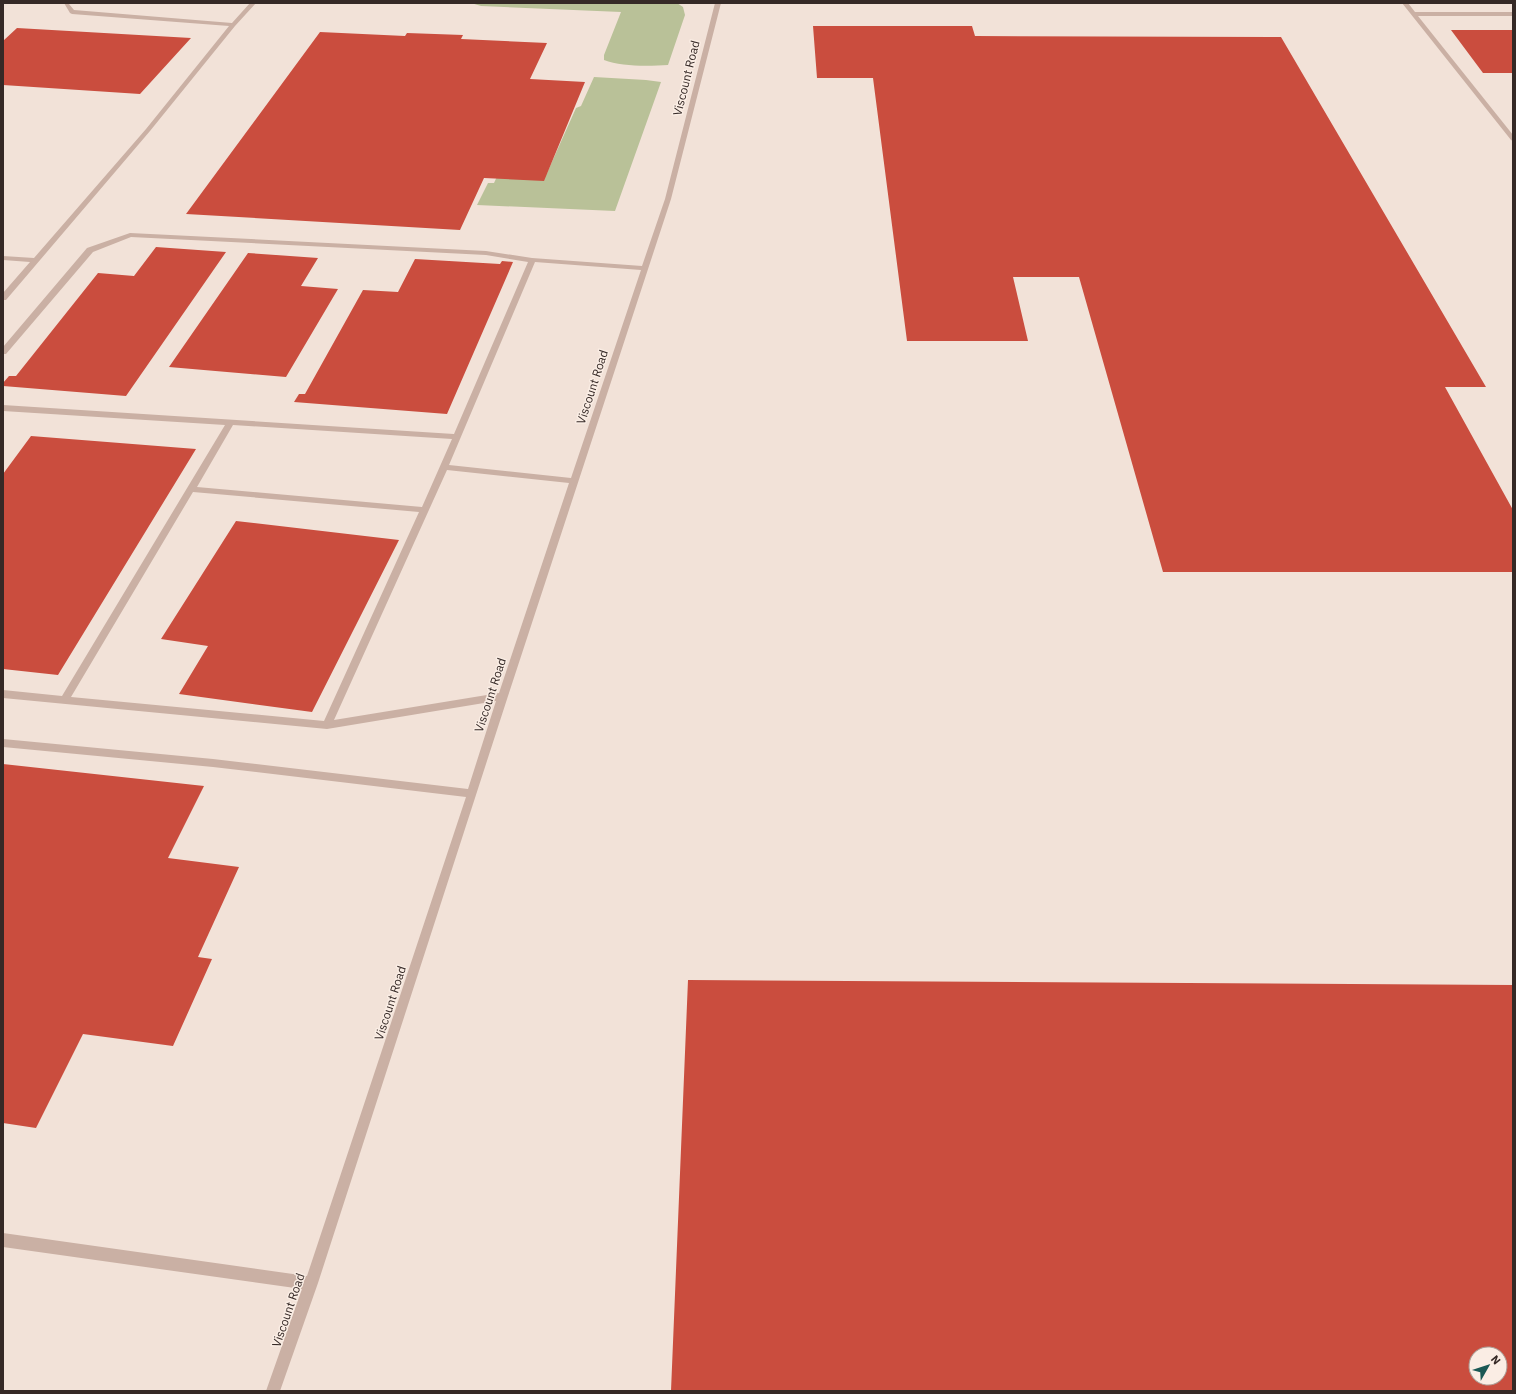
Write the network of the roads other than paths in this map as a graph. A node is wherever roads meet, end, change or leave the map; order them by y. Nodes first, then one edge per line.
1 (67, 3) edge
2 (254, 3) edge
3 (718, 3) edge
4 (1405, 3) edge
5 (1413, 14) junction
6 (1513, 14) edge
7 (233, 25) junction
8 (1513, 139) edge
9 (3, 258) edge
10 (36, 260) junction
11 (532, 260) junction
12 (645, 268) junction
13 (3, 298) edge
14 (3, 352) edge
15 (3, 408) edge
16 (231, 422) junction
17 (457, 437) junction
18 (444, 468) junction
19 (575, 481) junction
20 (191, 489) junction
21 (425, 510) junction
22 (3, 694) edge
23 (503, 696) junction
24 (65, 699) junction
25 (327, 725) junction
26 (3, 743) edge
27 (472, 794) junction
28 (3, 1240) edge
29 (311, 1283) junction
30 (273, 1391) edge

1 - 7 street
2 - 7 street
3 - 12 street, Viscount Road
4 - 5 street
5 - 6 street
5 - 8 street
7 - 10 street
9 - 10 street
10 - 13 street
11 - 12 street
11 - 14 street
11 - 17 street
12 - 19 street, Viscount Road
15 - 16 street
16 - 17 street
16 - 20 street
17 - 18 street
18 - 19 street
18 - 21 street
19 - 23 street, Viscount Road
20 - 21 street
20 - 24 street
21 - 25 street
22 - 24 street
23 - 25 street
23 - 27 street, Viscount Road
24 - 25 street
26 - 27 street
27 - 29 street, Viscount Road
28 - 29 street
29 - 30 street, Viscount Road

